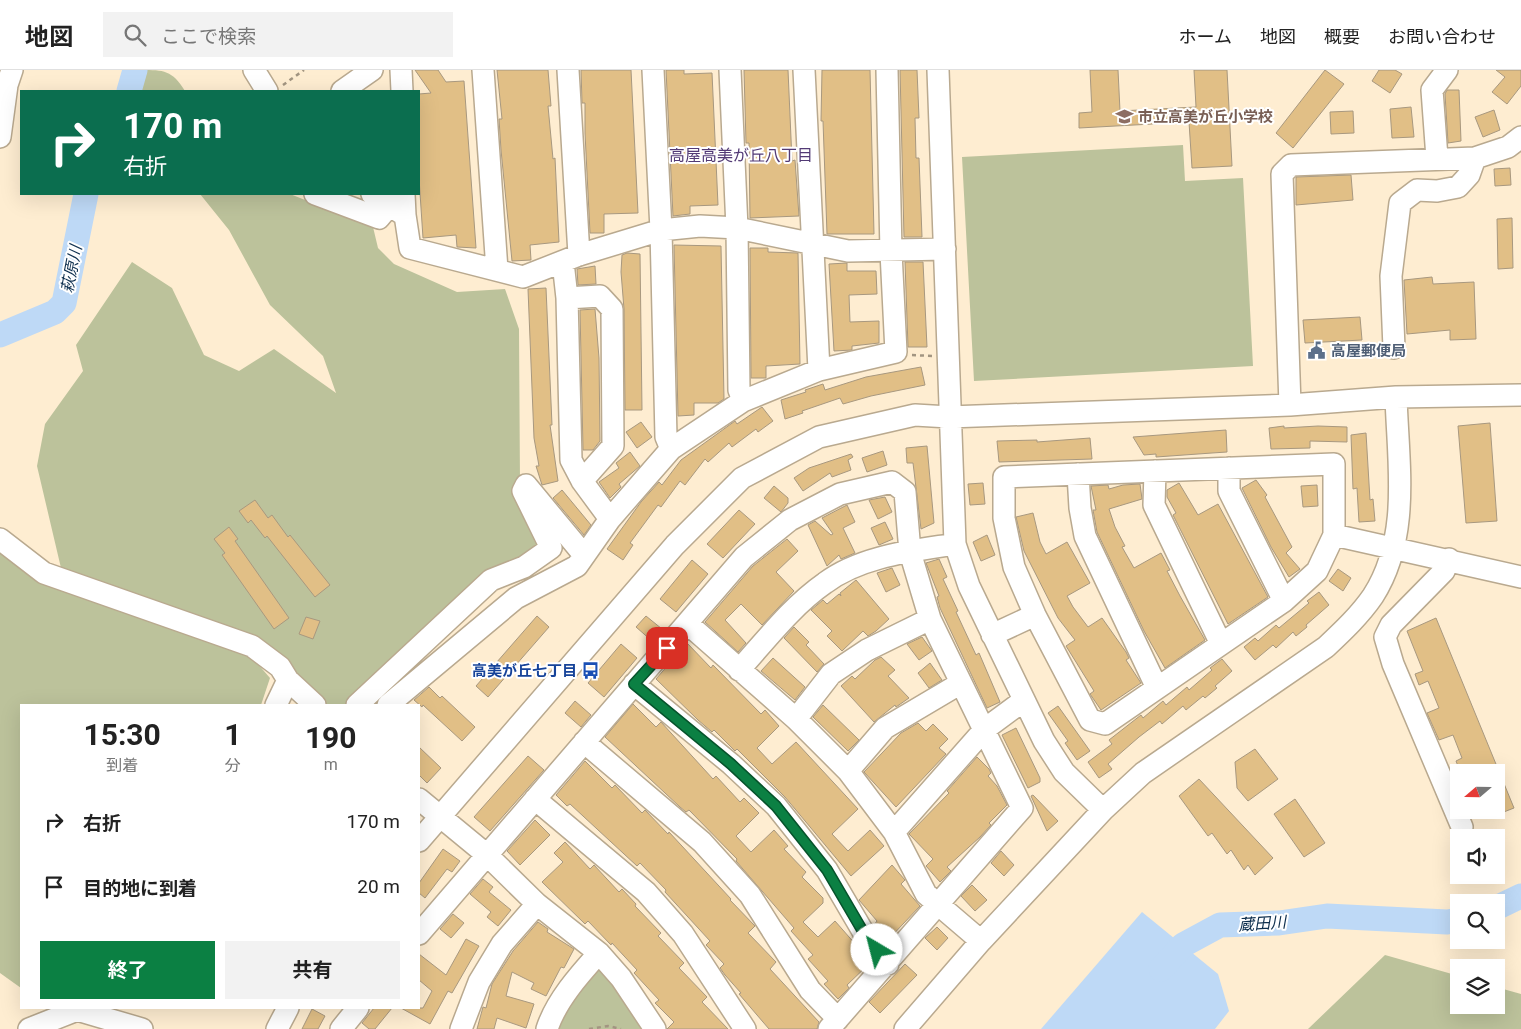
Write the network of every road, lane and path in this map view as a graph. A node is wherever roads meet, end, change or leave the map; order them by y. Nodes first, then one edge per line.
1 (12, 70) edge
2 (254, 70) edge
3 (304, 70) edge
4 (372, 70) edge
5 (401, 70) edge
6 (484, 70) edge
7 (568, 70) edge
8 (653, 70) edge
9 (730, 70) edge
10 (804, 70) edge
11 (887, 70) edge
12 (938, 70) edge
13 (1447, 70) edge
14 (267, 90) edge
15 (343, 90) edge
16 (402, 90) edge
17 (0, 137) edge
18 (1521, 137) edge
19 (1437, 158) junction
20 (1475, 158) junction
21 (318, 195) edge
22 (375, 195) edge
23 (400, 205) edge
24 (737, 228) junction
25 (661, 230) junction
26 (814, 244) junction
27 (945, 249) junction
28 (891, 252) junction
29 (571, 259) junction
30 (497, 270) junction
31 (568, 298) junction
32 (1394, 348) dead end
33 (896, 352) junction
34 (948, 355) junction
35 (819, 370) junction
36 (1521, 395) edge
37 (1396, 397) junction
38 (743, 401) junction
39 (1290, 405) junction
40 (950, 417) junction
41 (671, 449) junction
42 (1229, 468) junction
43 (1155, 471) junction
44 (1078, 474) junction
45 (582, 481) junction
46 (610, 519) junction
47 (1334, 535) junction
48 (0, 539) edge
49 (955, 544) junction
50 (1394, 548) junction
51 (910, 552) junction
52 (584, 555) junction
53 (1449, 559) junction
54 (1521, 577) edge
55 (1284, 601) junction
56 (1035, 615) junction
57 (930, 620) junction
58 (688, 624) junction
59 (992, 635) junction
60 (1222, 644) junction
61 (739, 670) junction
62 (288, 680) junction
63 (962, 683) junction
64 (634, 684) junction
65 (1158, 688) junction
66 (1023, 702) junction
67 (276, 704) edge
68 (314, 704) edge
69 (357, 704) edge
70 (389, 704) edge
71 (796, 720) junction
72 (985, 729) junction
73 (584, 742) junction
74 (848, 771) junction
75 (535, 799) junction
76 (420, 800) edge
77 (1103, 810) junction
78 (441, 815) junction
79 (1462, 827) dead end
80 (894, 832) junction
81 (420, 840) edge
82 (487, 855) junction
83 (537, 904) junction
84 (939, 904) junction
85 (420, 933) edge
86 (981, 941) junction
87 (599, 953) junction
88 (888, 964) junction
89 (287, 1009) edge
90 (357, 1009) edge
91 (87, 1016) edge
92 (834, 1024) edge
93 (29, 1029) edge
94 (142, 1029) edge
95 (277, 1029) edge
96 (341, 1029) edge
97 (461, 1029) edge
98 (547, 1029) edge
99 (588, 1029) edge
100 (621, 1029) edge
101 (655, 1029) edge
102 (745, 1029) edge
103 (905, 1029) edge

1 - 17 street
2 - 14 street
3 - 14 path
4 - 15 street
5 - 16 street
6 - 30 street
7 - 29 street
8 - 25 street
9 - 24 street
10 - 26 street
11 - 28 street
12 - 27 street
13 - 19 street
18 - 20 street
19 - 20 street
19 - 39 street
20 - 32 street
21 - 23 street
22 - 23 street
23 - 30 street
24 - 25 street
24 - 26 street
24 - 38 street
25 - 29 street
25 - 41 street
26 - 28 street
26 - 35 street
27 - 28 street
27 - 34 street
28 - 33 street
29 - 30 street
29 - 31 street
31 - 45 street
31 - 45 street
33 - 34 path
33 - 35 street
34 - 40 street
35 - 38 street
36 - 37 street
37 - 39 street
37 - 50 street
38 - 41 street
39 - 40 street
40 - 49 street
40 - 78 street
41 - 46 street
42 - 43 street
42 - 47 street
42 - 55 street
43 - 44 street
43 - 60 street
44 - 56 street
44 - 65 street
45 - 46 street
46 - 52 street
47 - 50 street
47 - 55 street
48 - 62 street
49 - 51 street
49 - 59 street
50 - 53 street
50 - 77 street
51 - 57 street
51 - 58 street
51 - 61 street
52 - 69 street
52 - 70 street
53 - 54 street
53 - 79 street
55 - 60 street
56 - 59 street
56 - 65 street
57 - 63 street
57 - 71 street
58 - 61 street
58 - 64 street
59 - 66 street
60 - 65 street
61 - 71 street
62 - 67 street
62 - 68 street
63 - 72 street
63 - 74 street
64 - 73 street
64 - 88 street
66 - 72 street
66 - 77 street
71 - 74 street
72 - 80 street
72 - 84 street
73 - 75 street
73 - 92 street
74 - 80 street
75 - 82 street
75 - 102 street
76 - 78 street
77 - 86 street
78 - 81 street
78 - 82 street
80 - 84 street
82 - 83 street
82 - 85 street
83 - 87 street
83 - 97 street
84 - 86 street
84 - 88 street
86 - 103 street
87 - 98 street
87 - 101 street
88 - 92 street
89 - 95 street
90 - 96 street
91 - 93 street
91 - 94 street
99 - 100 path

